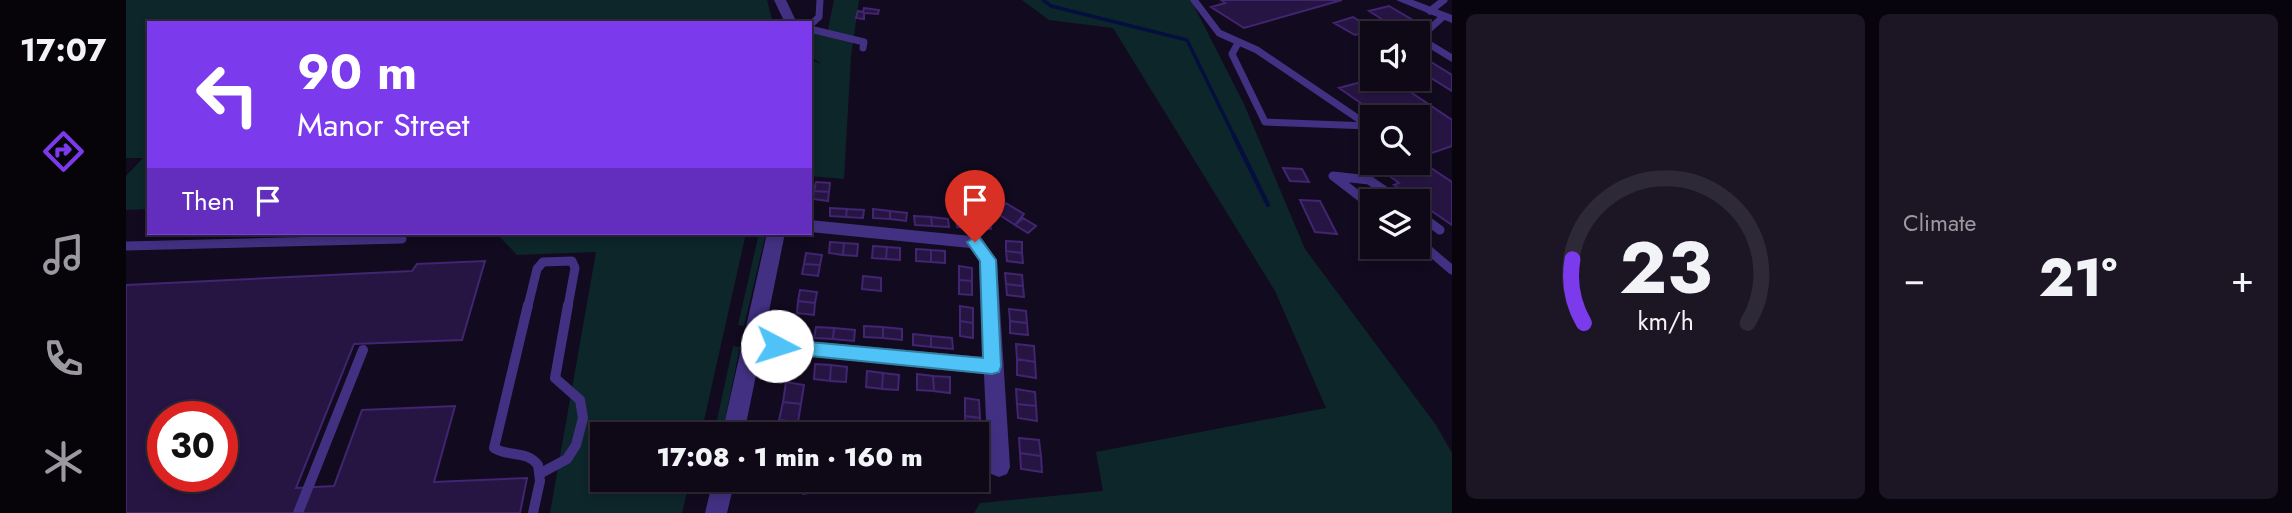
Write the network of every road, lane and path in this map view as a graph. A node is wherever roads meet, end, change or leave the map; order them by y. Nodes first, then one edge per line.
1 (780, 0) edge
2 (820, 0) edge
3 (1194, 0) edge
4 (1402, 0) edge
5 (1444, 0) edge
6 (1430, 10) junction
7 (1448, 17) edge
8 (790, 21) edge
9 (812, 25) edge
10 (812, 28) edge
11 (1430, 30) edge
12 (1237, 45) junction
13 (1430, 46) edge
14 (863, 47) dead end
15 (1452, 58) edge
16 (1382, 189) edge
17 (1360, 197) edge
18 (1430, 223) edge
19 (812, 226) edge
20 (1440, 230) dead end
21 (776, 235) edge
22 (402, 239) dead end
23 (126, 246) edge
24 (1430, 251) edge
25 (1452, 270) edge
26 (752, 344) junction
27 (363, 350) dead end
28 (992, 366) junction
29 (736, 422) edge
30 (999, 467) dead end
31 (541, 473) junction
32 (721, 492) edge
33 (298, 513) edge
34 (533, 513) edge
35 (716, 513) edge

1 - 8 street
2 - 9 lane
3 - 12 lane
4 - 6 street
5 - 6 lane
6 - 7 street
7 - 11 lane
10 - 14 lane
12 - 12 lane
13 - 15 lane
16 - 17 lane
18 - 20 lane
19 - 28 street
21 - 26 street
22 - 23 lane
24 - 25 lane
26 - 28 street
26 - 29 street
27 - 33 lane
28 - 30 street
31 - 31 lane
31 - 34 lane
32 - 35 street

